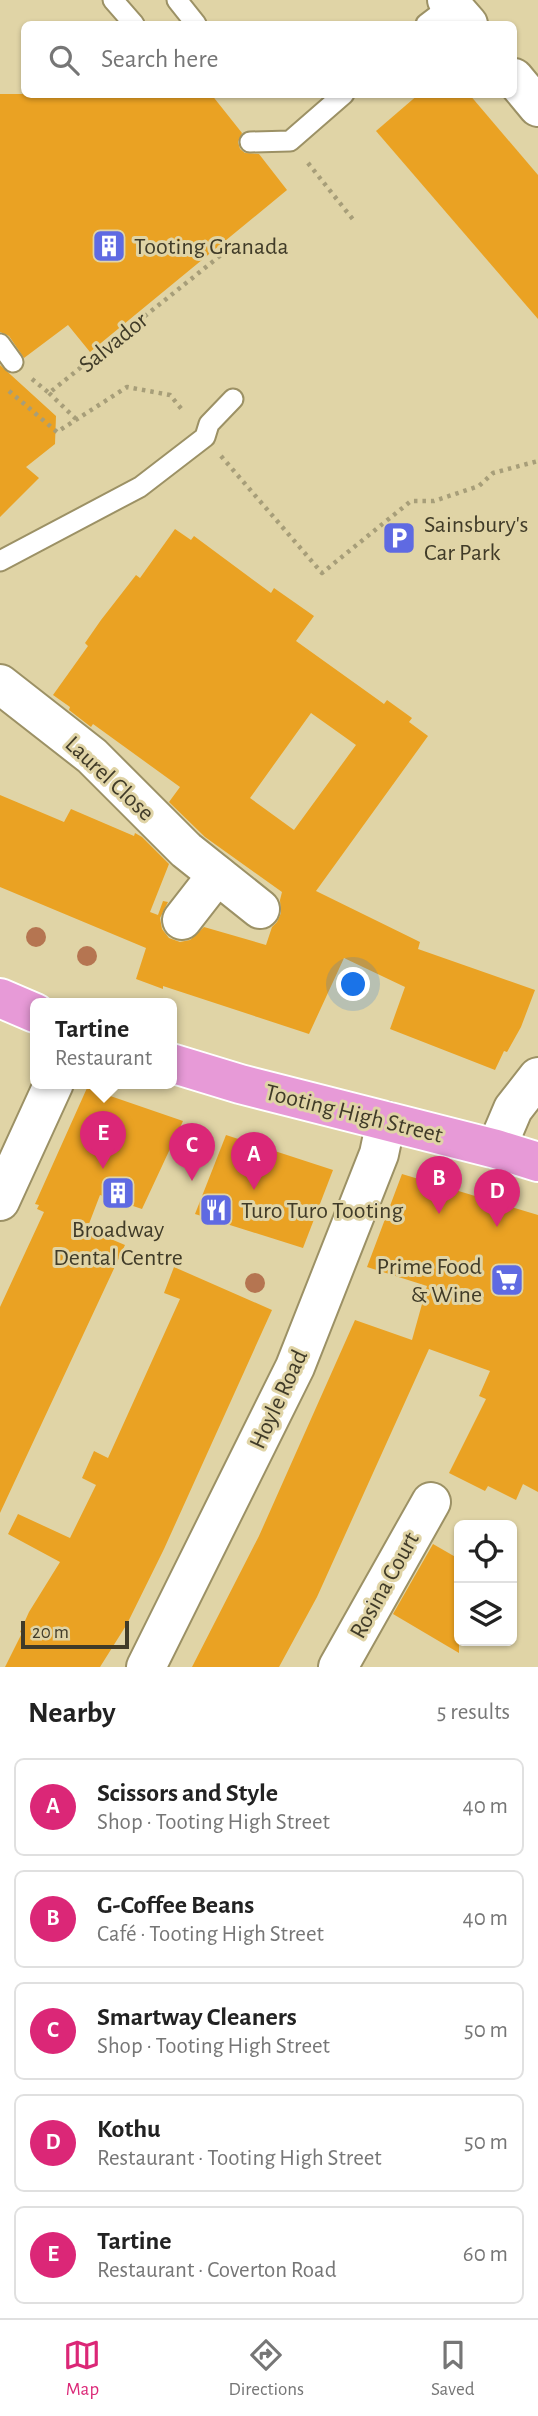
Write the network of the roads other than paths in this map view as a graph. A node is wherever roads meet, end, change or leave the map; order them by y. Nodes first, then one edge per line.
1 (113, 0) edge
2 (177, 0) edge
3 (131, 21) edge
4 (194, 21) edge
5 (517, 83) edge
6 (339, 98) edge
7 (538, 107) edge
8 (250, 142) dead end
9 (0, 344) edge
10 (13, 362) road end
11 (233, 399) dead end
12 (0, 561) edge
13 (0, 684) edge
14 (217, 875) junction
15 (260, 909) dead end
16 (182, 920) dead end
17 (0, 998) edge
18 (30, 1011) edge
19 (177, 1064) edge
20 (538, 1077) edge
21 (51, 1089) edge
22 (386, 1121) junction
23 (496, 1149) junction
24 (538, 1162) edge
25 (0, 1202) edge
26 (431, 1502) dead end
27 (146, 1667) edge
28 (338, 1667) edge

1 - 3 lane
2 - 4 lane
5 - 7 street
6 - 8 lane
9 - 10 lane
11 - 12 lane
13 - 14 street, Laurel Close
14 - 15 street, Laurel Close
14 - 16 street
17 - 18 highway
19 - 22 highway, Tooting High Street
20 - 23 street
21 - 25 street
22 - 23 highway, Tooting High Street
22 - 27 street, Hoyle Road
23 - 24 highway, Tooting High Street
26 - 28 street, Rosina Court

